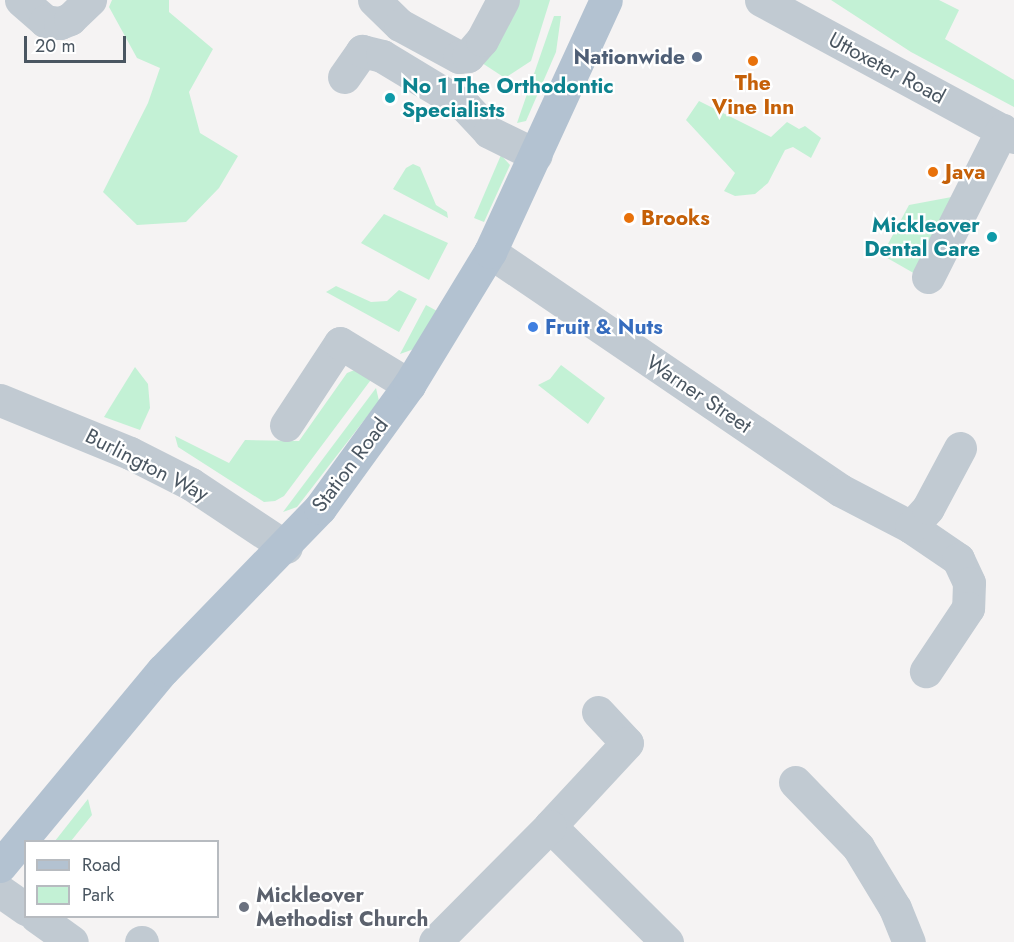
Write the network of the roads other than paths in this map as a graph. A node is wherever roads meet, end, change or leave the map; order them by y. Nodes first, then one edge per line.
1 (21, 0) edge
2 (90, 0) edge
3 (374, 0) edge
4 (503, 0) edge
5 (606, 0) edge
6 (761, 0) edge
7 (344, 77) dead end
8 (1008, 133) edge
9 (536, 155) junction
10 (490, 252) junction
11 (928, 277) dead end
12 (409, 385) junction
13 (0, 400) edge
14 (286, 425) dead end
15 (960, 448) dead end
16 (911, 527) junction
17 (286, 547) junction
18 (926, 671) dead end
19 (598, 712) dead end
20 (795, 782) dead end
21 (550, 826) junction
22 (0, 866) edge
23 (0, 891) edge
24 (24, 908) edge
25 (39, 918) edge
26 (72, 942) edge
27 (435, 942) edge
28 (667, 942) edge
29 (909, 942) edge

1 - 2 street
3 - 4 street
5 - 9 main road, Station Road
6 - 8 street, Uttoxeter Road
7 - 9 street
8 - 11 street
9 - 10 main road, Station Road
10 - 12 main road, Station Road
10 - 16 street, Warner Street
12 - 14 street
12 - 17 main road, Station Road
13 - 17 street, Burlington Way
15 - 16 street
16 - 18 street, Warner Street
17 - 22 main road, Station Road
19 - 21 street
20 - 29 street
21 - 27 street
21 - 28 street
23 - 24 street
25 - 26 street

